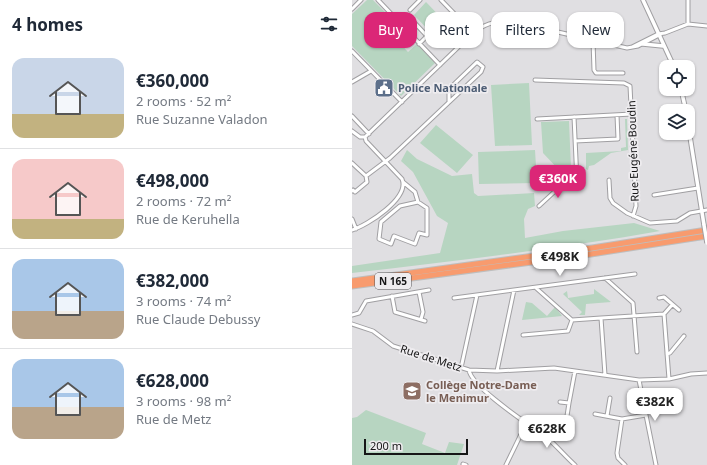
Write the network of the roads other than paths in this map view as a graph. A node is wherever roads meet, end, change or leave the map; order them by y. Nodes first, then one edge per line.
1 (361, 0) edge
2 (378, 0) edge
3 (420, 0) edge
4 (441, 0) edge
5 (643, 0) edge
6 (688, 0) edge
7 (352, 9) edge
8 (410, 10) dead end
9 (453, 12) edge
10 (688, 24) junction
11 (417, 25) edge
12 (707, 26) edge
13 (483, 27) edge
14 (567, 35) edge
15 (659, 35) junction
16 (419, 44) junction
17 (643, 44) junction
18 (663, 46) junction
19 (624, 47) edge
20 (458, 48) edge
21 (593, 48) edge
22 (630, 48) junction
23 (352, 51) edge
24 (670, 60) edge
25 (440, 65) junction
26 (371, 71) junction
27 (623, 73) dead end
28 (535, 80) dead end
29 (352, 82) edge
30 (402, 102) junction
31 (450, 102) junction
32 (632, 114) junction
33 (617, 115) junction
34 (352, 116) edge
35 (574, 117) junction
36 (537, 119) dead end
37 (352, 131) edge
38 (369, 134) junction
39 (365, 137) junction
40 (690, 140) edge
41 (575, 142) junction
42 (385, 162) junction
43 (352, 163) edge
44 (366, 176) junction
45 (609, 180) dead end
46 (566, 181) dead end
47 (577, 181) dead end
48 (403, 182) junction
49 (698, 188) junction
50 (352, 191) edge
51 (654, 194) dead end
52 (418, 202) junction
53 (539, 206) dead end
54 (702, 210) junction
55 (707, 210) edge
56 (633, 216) junction
57 (376, 218) junction
58 (352, 219) edge
59 (381, 222) junction
60 (354, 229) edge
61 (707, 230) edge
62 (707, 236) edge
63 (707, 243) edge
64 (635, 274) dead end
65 (605, 278) junction
66 (352, 280) edge
67 (352, 286) edge
68 (536, 288) junction
69 (429, 290) dead end
70 (514, 290) junction
71 (419, 292) junction
72 (477, 295) junction
73 (392, 296) junction
74 (454, 298) dead end
75 (659, 298) dead end
76 (672, 305) junction
77 (679, 310) dead end
78 (664, 314) junction
79 (352, 315) edge
80 (634, 316) junction
81 (600, 318) junction
82 (421, 319) junction
83 (572, 320) junction
84 (425, 321) dead end
85 (352, 324) edge
86 (523, 335) dead end
87 (684, 336) dead end
88 (637, 352) dead end
89 (667, 354) junction
90 (460, 368) junction
91 (469, 370) junction
92 (497, 371) junction
93 (575, 371) junction
94 (707, 373) edge
95 (605, 375) junction
96 (669, 379) junction
97 (639, 380) junction
98 (610, 398) dead end
99 (560, 402) dead end
100 (569, 404) junction
101 (595, 414) dead end
102 (646, 415) junction
103 (567, 416) dead end
104 (607, 416) junction
105 (622, 419) junction
106 (526, 424) junction
107 (506, 465) edge
108 (575, 465) edge
109 (625, 465) edge
110 (656, 465) edge

1 - 7 street
2 - 16 street
3 - 8 street
4 - 9 street
5 - 15 street
6 - 10 street
10 - 12 street
10 - 15 street
11 - 16 street
13 - 14 street
15 - 17 street
15 - 18 street
15 - 22 street
16 - 25 street
17 - 18 street
17 - 22 street
18 - 24 street
19 - 22 street
20 - 25 street
21 - 27 street
23 - 26 street
25 - 30 street
26 - 29 street
26 - 30 street
28 - 32 street, Rue Eugéne Boudin
30 - 38 street
31 - 31 street
31 - 42 street
32 - 33 street
32 - 56 street, Rue Eugéne Boudin
33 - 35 street
33 - 41 street
34 - 38 street
35 - 36 street
35 - 41 street
37 - 39 street
38 - 39 street
39 - 42 street
40 - 49 street
41 - 47 street
42 - 44 street
42 - 48 street
43 - 44 street
44 - 50 street
45 - 56 street
46 - 53 street
48 - 52 street
48 - 57 street
49 - 51 street
49 - 54 street
52 - 59 street
52 - 59 street
54 - 55 street
54 - 56 street
54 - 63 street, bridge
57 - 59 street
57 - 60 street
58 - 60 street
61 - 66 highway, N 165
62 - 67 highway, N 165
64 - 65 street
65 - 68 street
65 - 80 street
68 - 70 street
68 - 83 street
69 - 71 street
70 - 72 street
70 - 92 street
71 - 73 street
71 - 82 street
72 - 74 street
72 - 90 street
73 - 79 street
73 - 82 street
75 - 76 street
76 - 77 street
76 - 78 street
78 - 80 street
78 - 89 street
80 - 81 street
80 - 88 street
81 - 83 street
81 - 95 street
82 - 84 street
83 - 86 street
85 - 90 street, Rue de Metz
87 - 89 street
89 - 96 street
90 - 91 street, Rue de Metz
91 - 92 street
91 - 106 street, Rue de Metz
92 - 93 street
93 - 95 street
93 - 100 street
94 - 96 street
95 - 97 street
96 - 97 street
97 - 102 street
98 - 104 street
99 - 100 street
100 - 103 street
101 - 104 street
102 - 105 street
102 - 110 street
104 - 105 street
105 - 109 street
106 - 107 street
106 - 108 street, Rue de Metz

